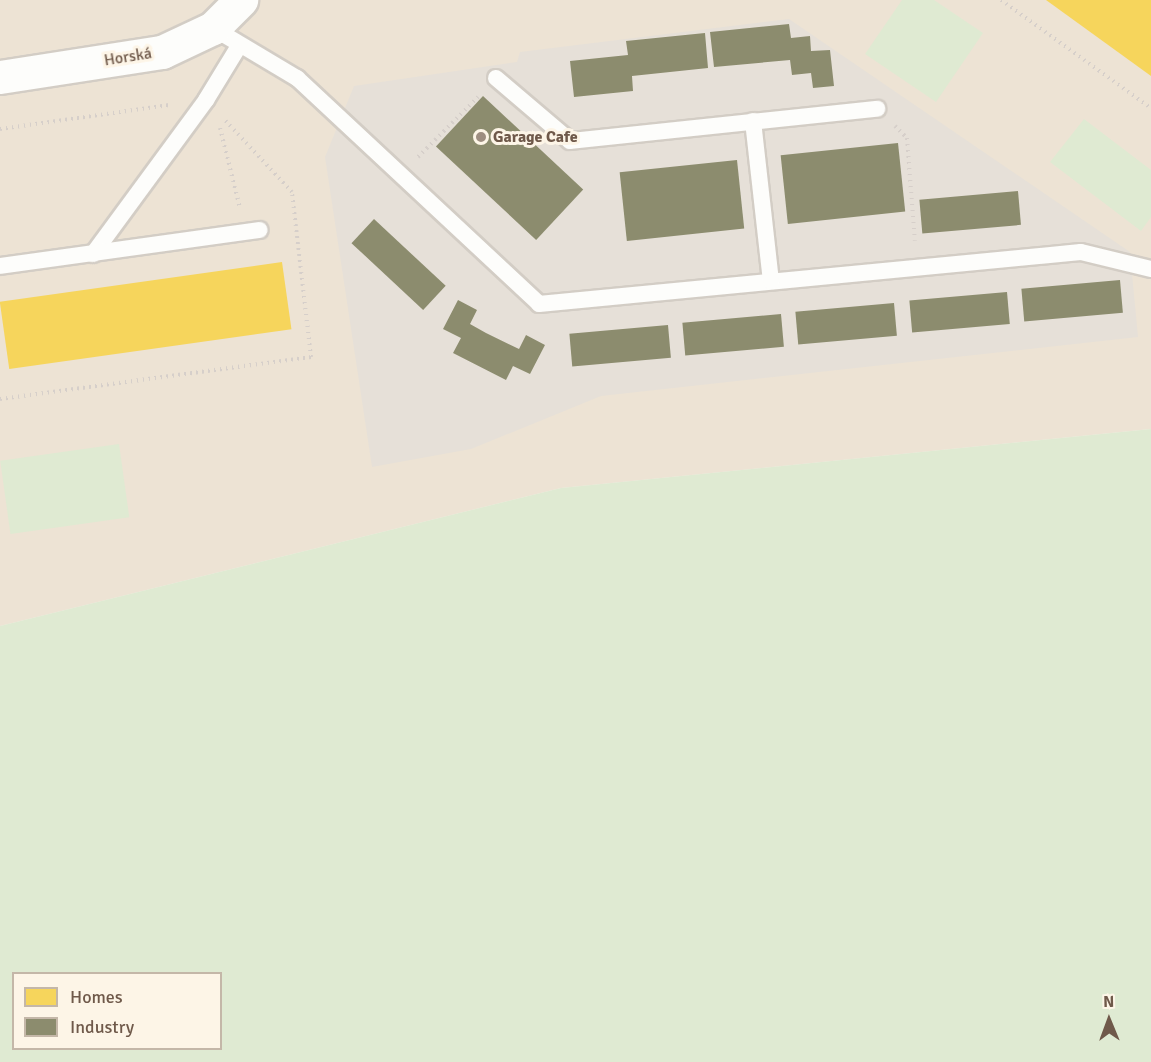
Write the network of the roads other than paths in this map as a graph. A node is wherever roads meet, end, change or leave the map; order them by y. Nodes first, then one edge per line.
1 (241, 0) edge
2 (226, 37) junction
3 (0, 77) edge
4 (496, 78) road end
5 (877, 109) road end
6 (753, 121) junction
7 (260, 230) dead end
8 (93, 254) junction
9 (0, 266) edge
10 (1151, 269) edge
11 (771, 281) junction

1 - 2 street, Horská
2 - 3 street, Horská
2 - 8 lane
2 - 11 lane
4 - 6 lane
5 - 6 lane
6 - 11 lane
7 - 8 lane
8 - 9 lane
10 - 11 lane

